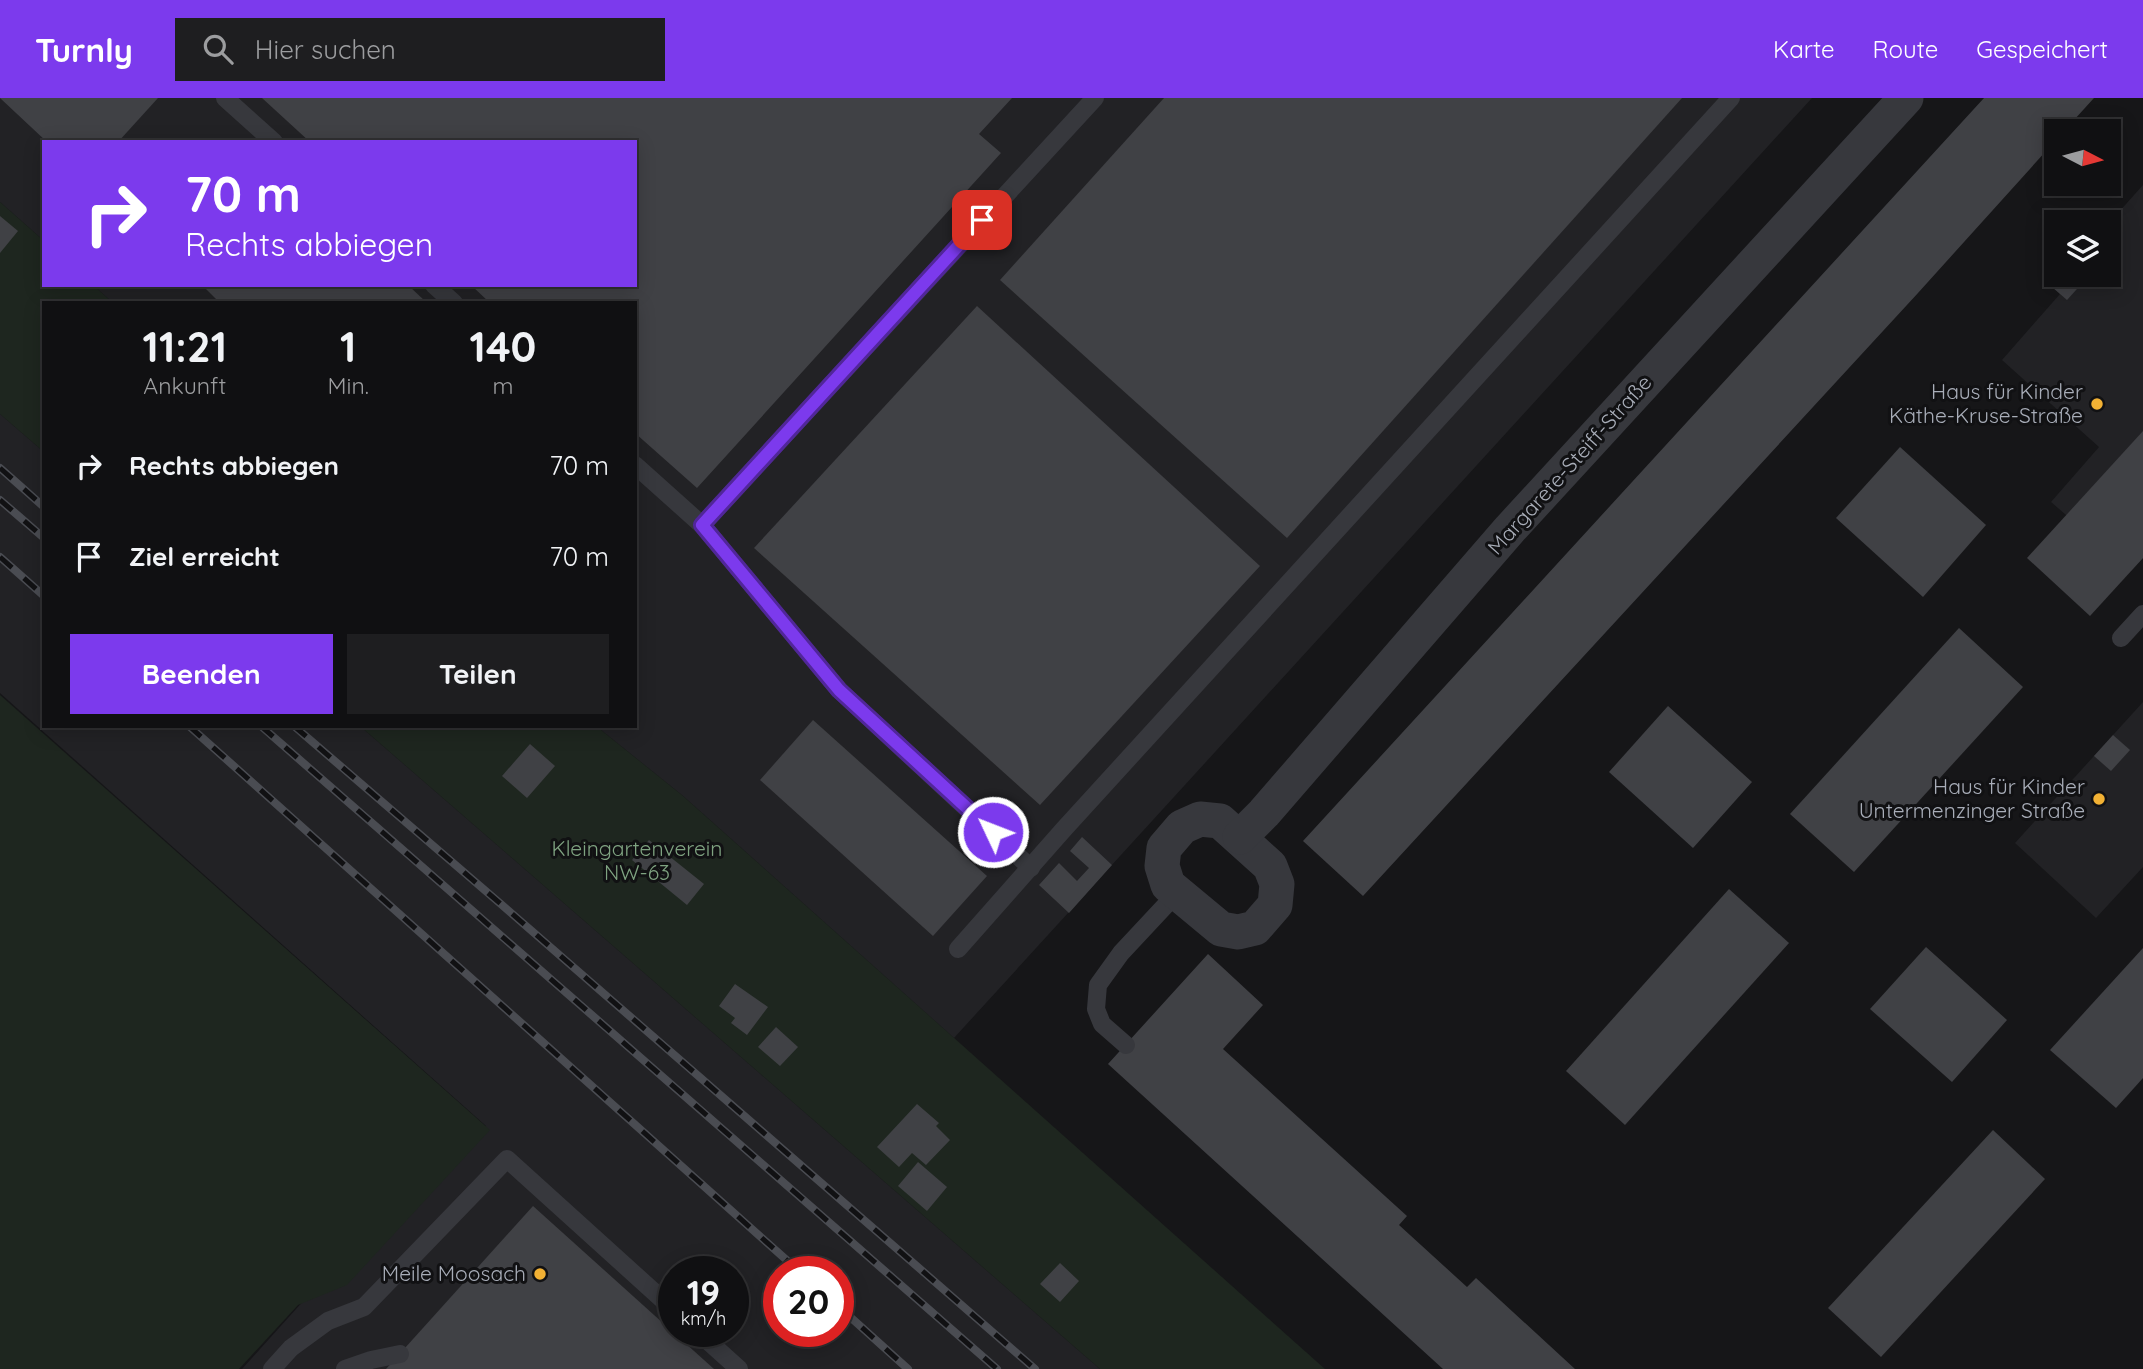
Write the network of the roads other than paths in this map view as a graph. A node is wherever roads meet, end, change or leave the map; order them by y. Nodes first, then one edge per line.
1 (225, 98) edge
2 (1095, 98) edge
3 (1731, 98) edge
4 (1906, 98) edge
5 (272, 140) edge
6 (436, 287) edge
7 (452, 301) edge
8 (637, 467) edge
9 (702, 525) junction
10 (2143, 614) edge
11 (2121, 638) dead end
12 (1240, 837) junction
13 (1031, 868) junction
14 (1177, 893) junction
15 (958, 949) dead end
16 (1126, 1045) dead end
17 (658, 1296) edge
18 (715, 1347) edge
19 (400, 1354) dead end
20 (272, 1369) edge
21 (345, 1369) edge
22 (739, 1369) edge

1 - 5 lane
2 - 9 lane
3 - 13 lane
4 - 12 street, Margarete-Steiff-Straße
6 - 7 lane
8 - 9 lane
9 - 13 lane
10 - 11 lane
12 - 14 street
12 - 14 street
13 - 15 lane
14 - 16 lane
17 - 20 lane
18 - 22 lane
19 - 21 lane

